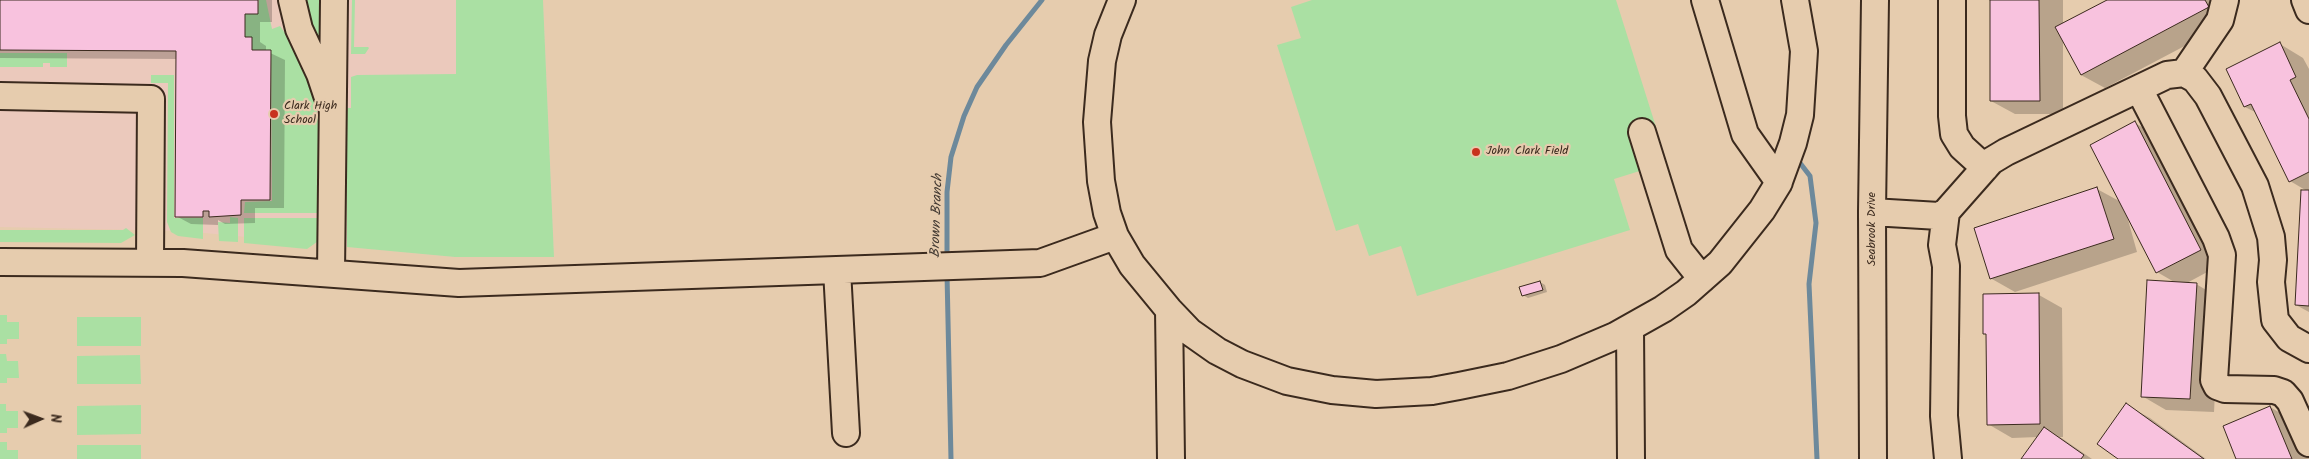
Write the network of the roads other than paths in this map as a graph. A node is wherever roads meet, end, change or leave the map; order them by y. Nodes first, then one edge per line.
1 (292, 0) edge
2 (334, 0) edge
3 (1122, 0) edge
4 (1705, 0) edge
5 (1796, 0) edge
6 (1875, 0) edge
7 (1952, 0) edge
8 (2225, 0) edge
9 (2305, 0) edge
10 (2309, 10) edge
11 (2184, 72) junction
12 (2139, 89) junction
13 (0, 96) edge
14 (332, 112) junction
15 (1642, 132) dead end
16 (1984, 168) junction
17 (1779, 182) junction
18 (1872, 212) junction
19 (1946, 212) junction
20 (1115, 236) junction
21 (0, 262) edge
22 (150, 263) junction
23 (837, 270) junction
24 (331, 273) junction
25 (1702, 279) junction
26 (1168, 310) junction
27 (1630, 328) junction
28 (2309, 349) edge
29 (846, 433) dead end
30 (2309, 443) edge
31 (1171, 459) edge
32 (1631, 459) edge
33 (1873, 459) edge
34 (1948, 459) edge

1 - 14 street
2 - 14 street
3 - 20 street
4 - 17 street
5 - 17 street
6 - 18 street, Seabrook Drive
7 - 16 street
8 - 11 street
9 - 10 street
11 - 12 street
11 - 28 street
12 - 16 street
12 - 30 street
13 - 22 street
14 - 24 street
15 - 25 street
16 - 19 street
17 - 25 street
18 - 19 street
18 - 33 street, Seabrook Drive
19 - 34 street
20 - 23 street
20 - 26 street
21 - 22 street
22 - 24 street
23 - 24 street
23 - 29 street
25 - 27 street
26 - 27 street
26 - 31 street
27 - 32 street

